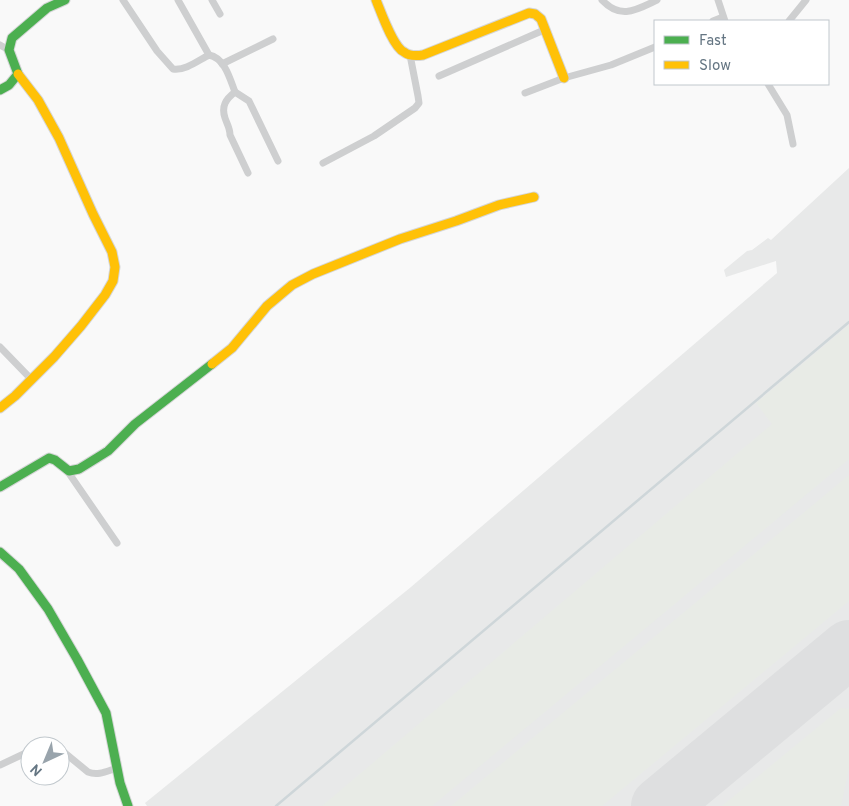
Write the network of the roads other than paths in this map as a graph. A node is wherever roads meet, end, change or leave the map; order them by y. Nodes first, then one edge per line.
1 (65, 0) edge
2 (123, 0) edge
3 (178, 0) edge
4 (212, 0) edge
5 (376, 0) edge
6 (602, 0) edge
7 (657, 0) edge
8 (718, 0) edge
9 (806, 0) edge
10 (220, 14) dead end
11 (724, 19) edge
12 (790, 20) edge
13 (544, 30) junction
14 (273, 39) dead end
15 (0, 45) edge
16 (654, 47) edge
17 (8, 50) junction
18 (209, 55) junction
19 (410, 55) junction
20 (222, 64) junction
21 (18, 74) junction
22 (439, 76) dead end
23 (564, 78) junction
24 (769, 85) edge
25 (0, 90) edge
26 (236, 92) junction
27 (525, 93) dead end
28 (793, 144) dead end
29 (278, 161) dead end
30 (323, 163) dead end
31 (248, 173) dead end
32 (534, 196) dead end
33 (0, 347) edge
34 (32, 380) junction
35 (0, 408) edge
36 (66, 470) junction
37 (0, 486) edge
38 (116, 543) dead end
39 (0, 552) edge
40 (20, 755) edge
41 (70, 757) edge
42 (0, 765) edge
43 (117, 768) junction
44 (128, 806) edge

1 - 17 street
2 - 18 street
3 - 18 street
4 - 10 street
5 - 19 street
6 - 7 street
8 - 11 street
9 - 12 street
13 - 19 street
13 - 22 street
13 - 23 street
14 - 20 street
15 - 17 street
16 - 23 street
17 - 21 street
18 - 20 street
19 - 30 street
20 - 26 street
21 - 25 street
21 - 34 street
23 - 27 street
24 - 28 street
26 - 29 street
26 - 31 street
32 - 36 street
33 - 34 street
34 - 35 street
36 - 37 street
36 - 38 street
39 - 43 street
40 - 42 street
41 - 43 street
43 - 44 street

